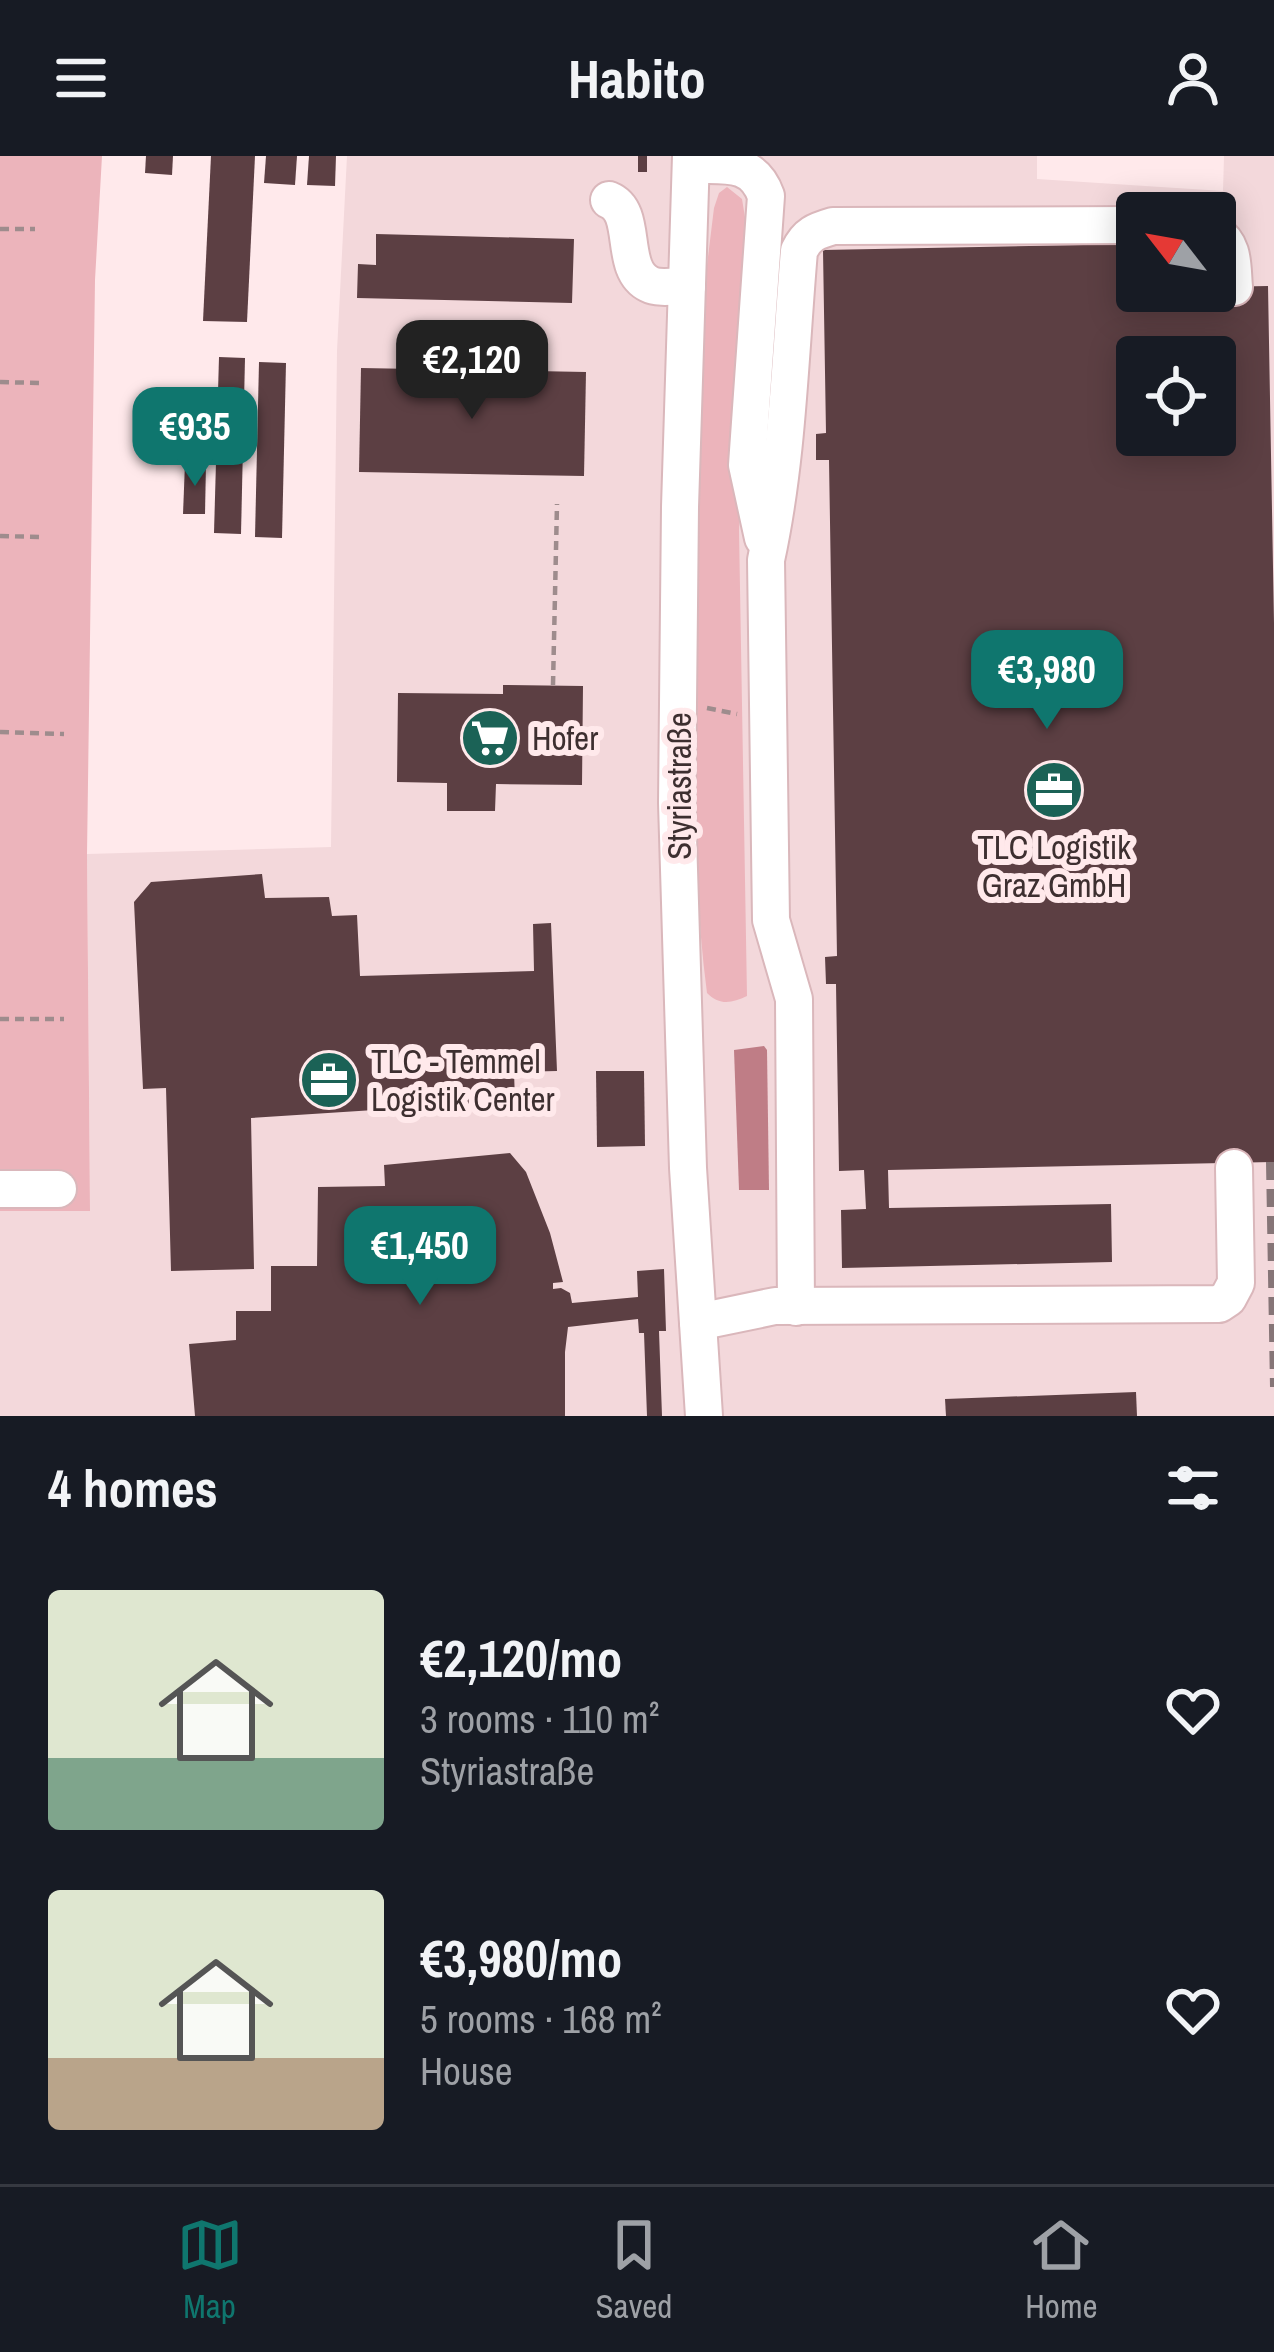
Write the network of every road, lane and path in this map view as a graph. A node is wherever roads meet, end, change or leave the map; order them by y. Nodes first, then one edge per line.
1 (691, 160) edge
2 (609, 200) dead end
3 (1116, 225) edge
4 (0, 229) edge
5 (35, 229) dead end
6 (687, 286) junction
7 (0, 382) edge
8 (39, 383) dead end
9 (557, 505) dead end
10 (0, 536) edge
11 (40, 537) dead end
12 (766, 560) junction
13 (553, 685) dead end
14 (696, 706) dead end
15 (742, 715) dead end
16 (0, 733) edge
17 (64, 734) dead end
18 (0, 1019) edge
19 (64, 1019) dead end
20 (1234, 1168) dead end
21 (58, 1189) dead end
22 (0, 1190) edge
23 (796, 1307) junction
24 (698, 1322) junction
25 (704, 1416) edge

1 - 6 street, Styriastraße
1 - 12 street
2 - 6 street
3 - 12 street
4 - 5 path
6 - 24 street, Styriastraße
7 - 8 path
9 - 13 path
10 - 11 path
12 - 23 street
14 - 15 path
16 - 17 path
18 - 19 path
20 - 23 street
21 - 22 street
23 - 24 street
24 - 25 street, Styriastraße

